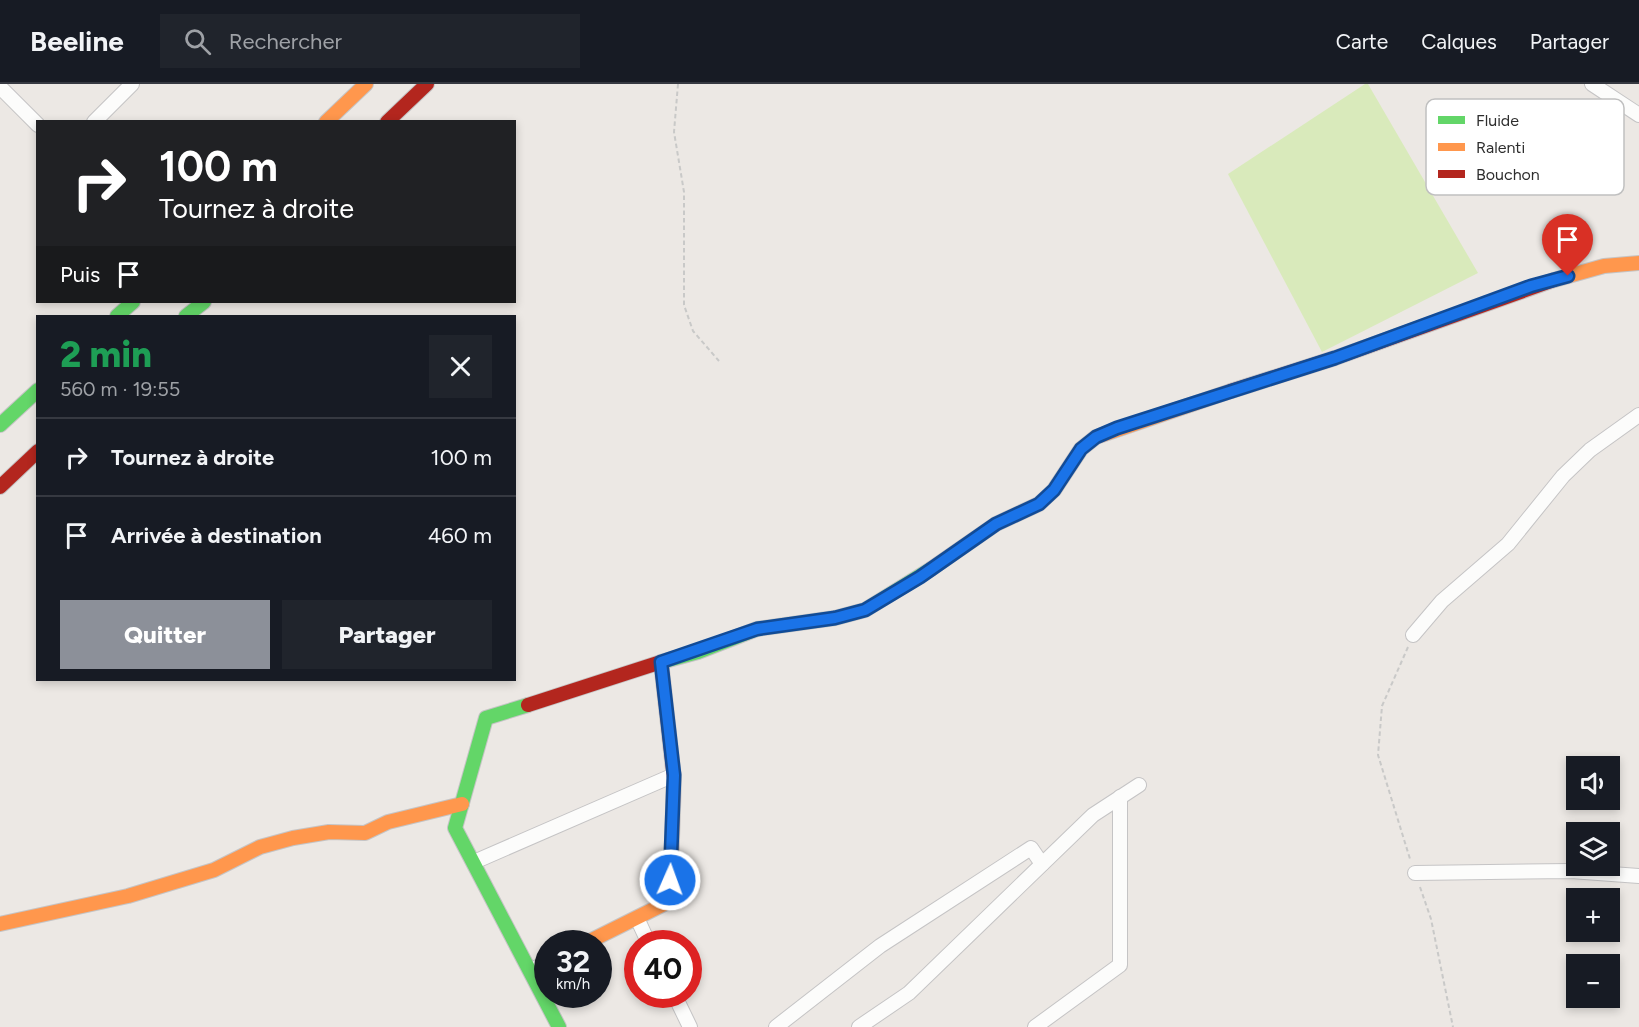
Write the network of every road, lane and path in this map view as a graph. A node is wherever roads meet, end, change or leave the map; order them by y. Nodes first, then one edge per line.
1 (132, 84) edge
2 (366, 84) edge
3 (427, 84) edge
4 (678, 84) edge
5 (1592, 84) edge
6 (0, 87) edge
7 (1615, 99) edge
8 (1624, 105) edge
9 (1639, 115) edge
10 (96, 120) edge
11 (328, 120) edge
12 (389, 120) edge
13 (36, 123) edge
14 (1639, 263) edge
15 (132, 303) edge
16 (203, 303) edge
17 (118, 315) edge
18 (187, 315) edge
19 (719, 361) dead end
20 (36, 392) edge
21 (1639, 415) edge
22 (0, 425) edge
23 (36, 453) edge
24 (0, 487) edge
25 (1413, 635) joint
26 (661, 662) junction
27 (674, 775) junction
28 (1139, 785) dead end
29 (1120, 797) junction
30 (462, 804) junction
31 (474, 862) junction
32 (1042, 864) junction
33 (1415, 873) junction
34 (1639, 876) edge
35 (637, 918) junction
36 (0, 924) edge
37 (612, 930) edge
38 (643, 930) edge
39 (534, 969) edge
40 (531, 970) junction
41 (681, 1008) edge
42 (559, 1027) edge
43 (690, 1027) edge
44 (776, 1027) edge
45 (859, 1027) edge
46 (1035, 1027) edge
47 (1453, 1027) edge

1 - 10 street
2 - 11 main road
3 - 12 main road
4 - 19 path
5 - 7 street
6 - 13 street
8 - 9 street
14 - 26 main road
15 - 17 main road
16 - 18 main road
20 - 22 main road
21 - 25 street
23 - 24 main road
25 - 33 path
26 - 27 main road
26 - 30 main road
27 - 31 street
27 - 35 main road
28 - 29 street
29 - 32 street
29 - 46 street
30 - 31 main road
30 - 36 main road
31 - 40 main road
32 - 44 street
32 - 45 street
33 - 34 street
33 - 47 path
35 - 37 main road
35 - 38 street
39 - 40 street
40 - 42 main road
41 - 43 street

